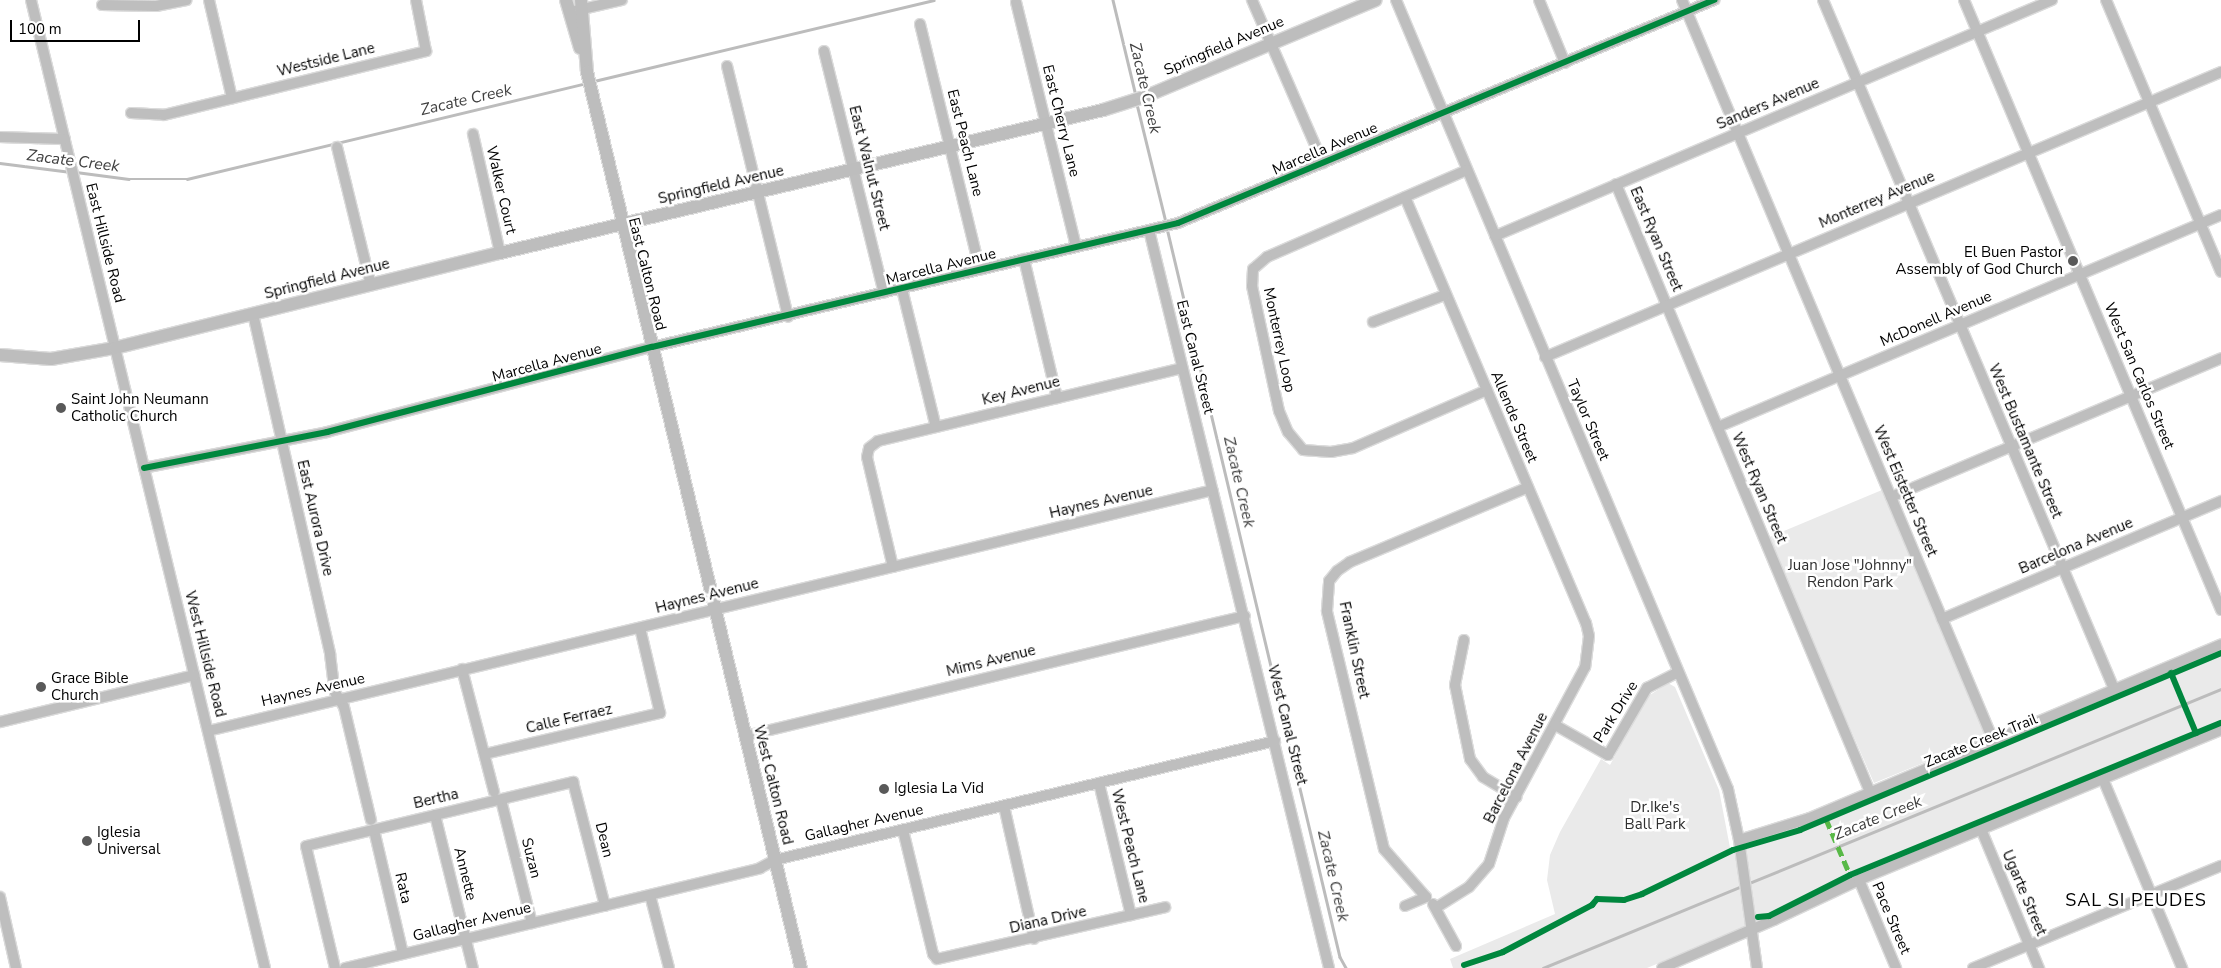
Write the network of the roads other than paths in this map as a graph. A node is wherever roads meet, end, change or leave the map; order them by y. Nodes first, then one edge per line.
1 (31, 0) edge
2 (186, 0) edge
3 (209, 0) edge
4 (416, 0) edge
5 (622, 0) edge
6 (1252, 0) edge
7 (1376, 0) edge
8 (1396, 0) edge
9 (1539, 0) edge
10 (1682, 0) edge
11 (1714, 0) edge
12 (1824, 0) edge
13 (1964, 0) edge
14 (2052, 0) edge
15 (2106, 0) edge
16 (1016, 2) dead end
17 (102, 5) dead end
18 (582, 5) edge
19 (568, 6) edge
20 (1687, 12) junction
21 (920, 24) dead end
22 (1977, 32) junction
23 (1270, 44) junction
24 (824, 50) dead end
25 (1565, 63) junction
26 (727, 66) dead end
27 (587, 70) junction
28 (2221, 72) edge
29 (1858, 82) junction
30 (232, 98) junction
31 (2149, 102) junction
32 (130, 113) dead end
33 (1443, 113) junction
34 (1046, 124) junction
35 (1738, 133) junction
36 (473, 134) dead end
37 (0, 137) edge
38 (65, 139) junction
39 (337, 147) dead end
40 (950, 147) junction
41 (2029, 153) junction
42 (1323, 163) junction
43 (854, 170) junction
44 (1467, 170) junction
45 (1616, 184) junction
46 (758, 193) junction
47 (1405, 197) junction
48 (1908, 204) junction
49 (2221, 215) edge
50 (2201, 224) junction
51 (622, 226) junction
52 (1153, 229) junction
53 (1494, 236) junction
54 (1076, 247) junction
55 (500, 252) junction
56 (1788, 254) junction
57 (1024, 259) junction
58 (980, 270) junction
59 (2221, 272) edge
60 (2080, 274) junction
61 (371, 285) junction
62 (902, 289) junction
63 (884, 293) junction
64 (1445, 295) junction
65 (1667, 305) junction
66 (253, 314) junction
67 (788, 316) junction
68 (1373, 322) dead end
69 (1960, 325) junction
70 (652, 347) junction
71 (115, 348) junction
72 (0, 355) edge
73 (1545, 356) junction
74 (2221, 358) edge
75 (1182, 368) junction
76 (1840, 376) junction
77 (1487, 390) junction
78 (2131, 396) junction
79 (1057, 398) junction
80 (936, 427) junction
81 (1718, 427) junction
82 (281, 440) junction
83 (2011, 446) junction
84 (144, 468) junction
85 (1528, 487) junction
86 (1213, 490) junction
87 (1891, 497) junction
88 (2221, 501) edge
89 (2182, 517) junction
90 (893, 567) junction
91 (2062, 568) junction
92 (714, 609) junction
93 (2221, 610) edge
94 (1244, 616) junction
95 (1942, 619) junction
96 (640, 628) junction
97 (1464, 640) dead end
98 (2221, 644) edge
99 (1589, 652) joint
100 (462, 669) junction
101 (1678, 672) junction
102 (194, 675) junction
103 (2114, 689) junction
104 (340, 700) junction
105 (0, 722) edge
106 (1555, 726) junction
107 (2221, 730) edge
108 (208, 731) junction
109 (745, 736) junction
110 (1275, 740) junction
111 (1993, 740) junction
112 (485, 754) junction
113 (2103, 779) junction
114 (574, 782) joint
115 (1099, 783) junction
116 (1870, 792) junction
117 (497, 796) junction
118 (1516, 797) junction
119 (1004, 806) junction
120 (435, 815) junction
121 (372, 825) junction
122 (1981, 829) junction
123 (903, 830) junction
124 (1740, 840) junction
125 (775, 860) junction
126 (2221, 866) edge
127 (1859, 880) junction
128 (2152, 894) junction
129 (650, 895) junction
130 (0, 896) edge
131 (1426, 897) junction
132 (605, 906) junction
133 (1405, 906) dead end
134 (1165, 907) dead end
135 (1436, 908) junction
136 (1131, 915) junction
137 (532, 923) junction
138 (1751, 931) junction
139 (465, 939) junction
140 (1034, 939) junction
141 (2030, 945) junction
142 (1456, 946) dead end
143 (403, 954) junction
144 (16, 968) edge
145 (265, 968) edge
146 (335, 968) edge
147 (345, 968) edge
148 (473, 968) edge
149 (668, 968) edge
150 (801, 968) edge
151 (1329, 968) edge
152 (1662, 968) edge
153 (1757, 968) edge
154 (1896, 968) edge
155 (1973, 968) edge
156 (2039, 968) edge
157 (2182, 968) edge

1 - 38 street, East Hillside Road
2 - 17 street
3 - 30 street
4 - 30 street, Westside Lane
5 - 18 street
6 - 23 street
7 - 23 main road, Springfield Avenue
8 - 33 street, Taylor Street
9 - 25 street
10 - 20 street, West Eistetter Street
11 - 20 street, Marcella Avenue
12 - 29 street, West Bustamante Street
13 - 22 street, West San Carlos Street
14 - 22 street, Sanders Avenue
15 - 31 street
16 - 34 street, East Cherry Lane
18 - 19 street
18 - 27 main road, East Calton Road
19 - 27 main road, East Calton Road
20 - 25 street, Marcella Avenue
20 - 35 street, West Eistetter Street
21 - 40 street, East Peach Lane
22 - 29 street, Sanders Avenue
22 - 41 street, West San Carlos Street
23 - 34 main road, Springfield Avenue
23 - 42 street
24 - 43 street, East Walnut Street
25 - 33 street, Marcella Avenue
26 - 46 street
27 - 51 main road, East Calton Road
28 - 31 street, Monterrey Avenue
29 - 35 street, Sanders Avenue
29 - 48 street, West Bustamante Street
30 - 32 street, Westside Lane
31 - 41 street, Monterrey Avenue
31 - 50 street
33 - 42 street, Marcella Avenue
33 - 44 street, Taylor Street
34 - 40 main road, Springfield Avenue
34 - 54 street, East Cherry Lane
35 - 45 street, Sanders Avenue
35 - 56 street, West Eistetter Street
36 - 55 street, Walker Court
37 - 38 street
38 - 71 street, East Hillside Road
39 - 61 street
40 - 43 main road, Springfield Avenue
40 - 58 street, East Peach Lane
41 - 48 street, Monterrey Avenue
41 - 60 street, West San Carlos Street
42 - 52 street, Marcella Avenue
43 - 46 main road, Springfield Avenue
43 - 63 street, East Walnut Street
44 - 47 street, Monterrey Loop
44 - 53 street, Taylor Street
45 - 53 street, Sanders Avenue
45 - 65 street, East Ryan Street
46 - 51 main road, Springfield Avenue
46 - 67 street
47 - 64 street, Allende Street
47 - 77 street, Monterrey Loop
48 - 56 street, Monterrey Avenue
48 - 69 street, West Bustamante Street
49 - 50 street, McDonell Avenue
50 - 59 street
50 - 60 street, McDonell Avenue
51 - 55 main road, Springfield Avenue
51 - 70 main road, East Calton Road
52 - 54 street, Marcella Avenue
52 - 75 street, East Canal Street
53 - 73 street, Taylor Street
54 - 57 street, Marcella Avenue
55 - 61 main road, Springfield Avenue
56 - 65 street, Monterrey Avenue
56 - 76 street, West Eistetter Street
57 - 58 street, Marcella Avenue
57 - 79 street
58 - 62 street, Marcella Avenue
60 - 69 street, McDonell Avenue
60 - 78 street, West San Carlos Street
61 - 66 main road, Springfield Avenue
62 - 63 street, Marcella Avenue
62 - 80 street
63 - 67 street, Marcella Avenue
64 - 68 street
64 - 77 street, Allende Street
65 - 73 street, Monterrey Avenue
65 - 81 street, West Ryan Street
66 - 71 main road, Springfield Avenue
66 - 82 street, East Aurora Drive
67 - 70 street, Marcella Avenue
69 - 76 street, McDonell Avenue
69 - 83 street, West Bustamante Street
70 - 82 street, Marcella Avenue
70 - 92 main road, East Calton Road
71 - 72 main road, Springfield Avenue
71 - 84 street, West Hillside Road
73 - 101 street, Taylor Street
74 - 78 street
75 - 79 street, Key Avenue
75 - 86 street, East Canal Street
76 - 81 street, McDonell Avenue
76 - 87 street, West Eistetter Street
77 - 85 street, Allende Street
78 - 83 street
78 - 89 street, West San Carlos Street
79 - 80 street, Key Avenue
80 - 90 street, Key Avenue
81 - 116 street, West Ryan Street
82 - 84 street, Marcella Avenue
82 - 104 street, East Aurora Drive
83 - 87 street
83 - 91 street, West Bustamante Street
84 - 102 street, West Hillside Road
85 - 99 street, Allende Street
85 - 131 street, Franklin Street
86 - 90 street, Haynes Avenue
86 - 94 street, West Canal Street
87 - 95 street, West Eistetter Street
88 - 89 street, Barcelona Avenue
89 - 91 street, Barcelona Avenue
89 - 93 street, West San Carlos Street
90 - 92 street, Haynes Avenue
91 - 95 street, Barcelona Avenue
91 - 103 street, West Bustamante Street
92 - 96 street, Haynes Avenue
92 - 109 main road, West Calton Road
94 - 109 street, Mims Avenue
94 - 110 street, West Canal Street
95 - 111 street, West Eistetter Street
96 - 100 street, Haynes Avenue
96 - 112 street, Calle Ferraez
97 - 118 street
98 - 103 street
99 - 106 street, Barcelona Avenue
100 - 104 street, Haynes Avenue
100 - 112 street, Suzan
101 - 106 street, Park Drive
101 - 124 street, Taylor Street
102 - 105 street
102 - 108 street, West Hillside Road
103 - 111 street
104 - 108 street, Haynes Avenue
104 - 121 street, East Aurora Drive
106 - 118 street, Barcelona Avenue
107 - 113 street
108 - 145 street, West Hillside Road
109 - 125 main road, West Calton Road
110 - 115 street, Gallagher Avenue
110 - 151 street, West Canal Street
111 - 116 street
112 - 117 street, Suzan
113 - 122 street
113 - 128 street
114 - 117 street, Bertha
114 - 132 street, Dean
115 - 119 street, Gallagher Avenue
115 - 136 street, West Peach Lane
116 - 124 street
117 - 120 street, Bertha
117 - 137 street, Suzan
118 - 135 street, Barcelona Avenue
119 - 123 street, Gallagher Avenue
119 - 140 street
120 - 121 street, Bertha
120 - 139 street, Annette
121 - 143 street, Rata
121 - 146 street, Bertha
122 - 127 street
122 - 141 street, Ugarte Street
123 - 125 street, Gallagher Avenue
123 - 140 street, Diana Drive
124 - 138 street, Taylor Street
125 - 129 street, Gallagher Avenue
125 - 150 main road, West Calton Road
126 - 128 street
127 - 138 street
127 - 154 street, Pace Street
128 - 141 street
128 - 157 street
129 - 132 street, Gallagher Avenue
129 - 149 street
130 - 144 street
131 - 133 street
131 - 135 street, Franklin Street
132 - 137 street, Gallagher Avenue
134 - 136 street, Diana Drive
135 - 142 street, Franklin Street
136 - 140 street, Diana Drive
137 - 139 street, Gallagher Avenue
138 - 152 street
138 - 153 street, Taylor Street
139 - 143 street, Gallagher Avenue
139 - 148 street, Annette
141 - 155 street
141 - 156 street, Ugarte Street
143 - 147 street, Gallagher Avenue

